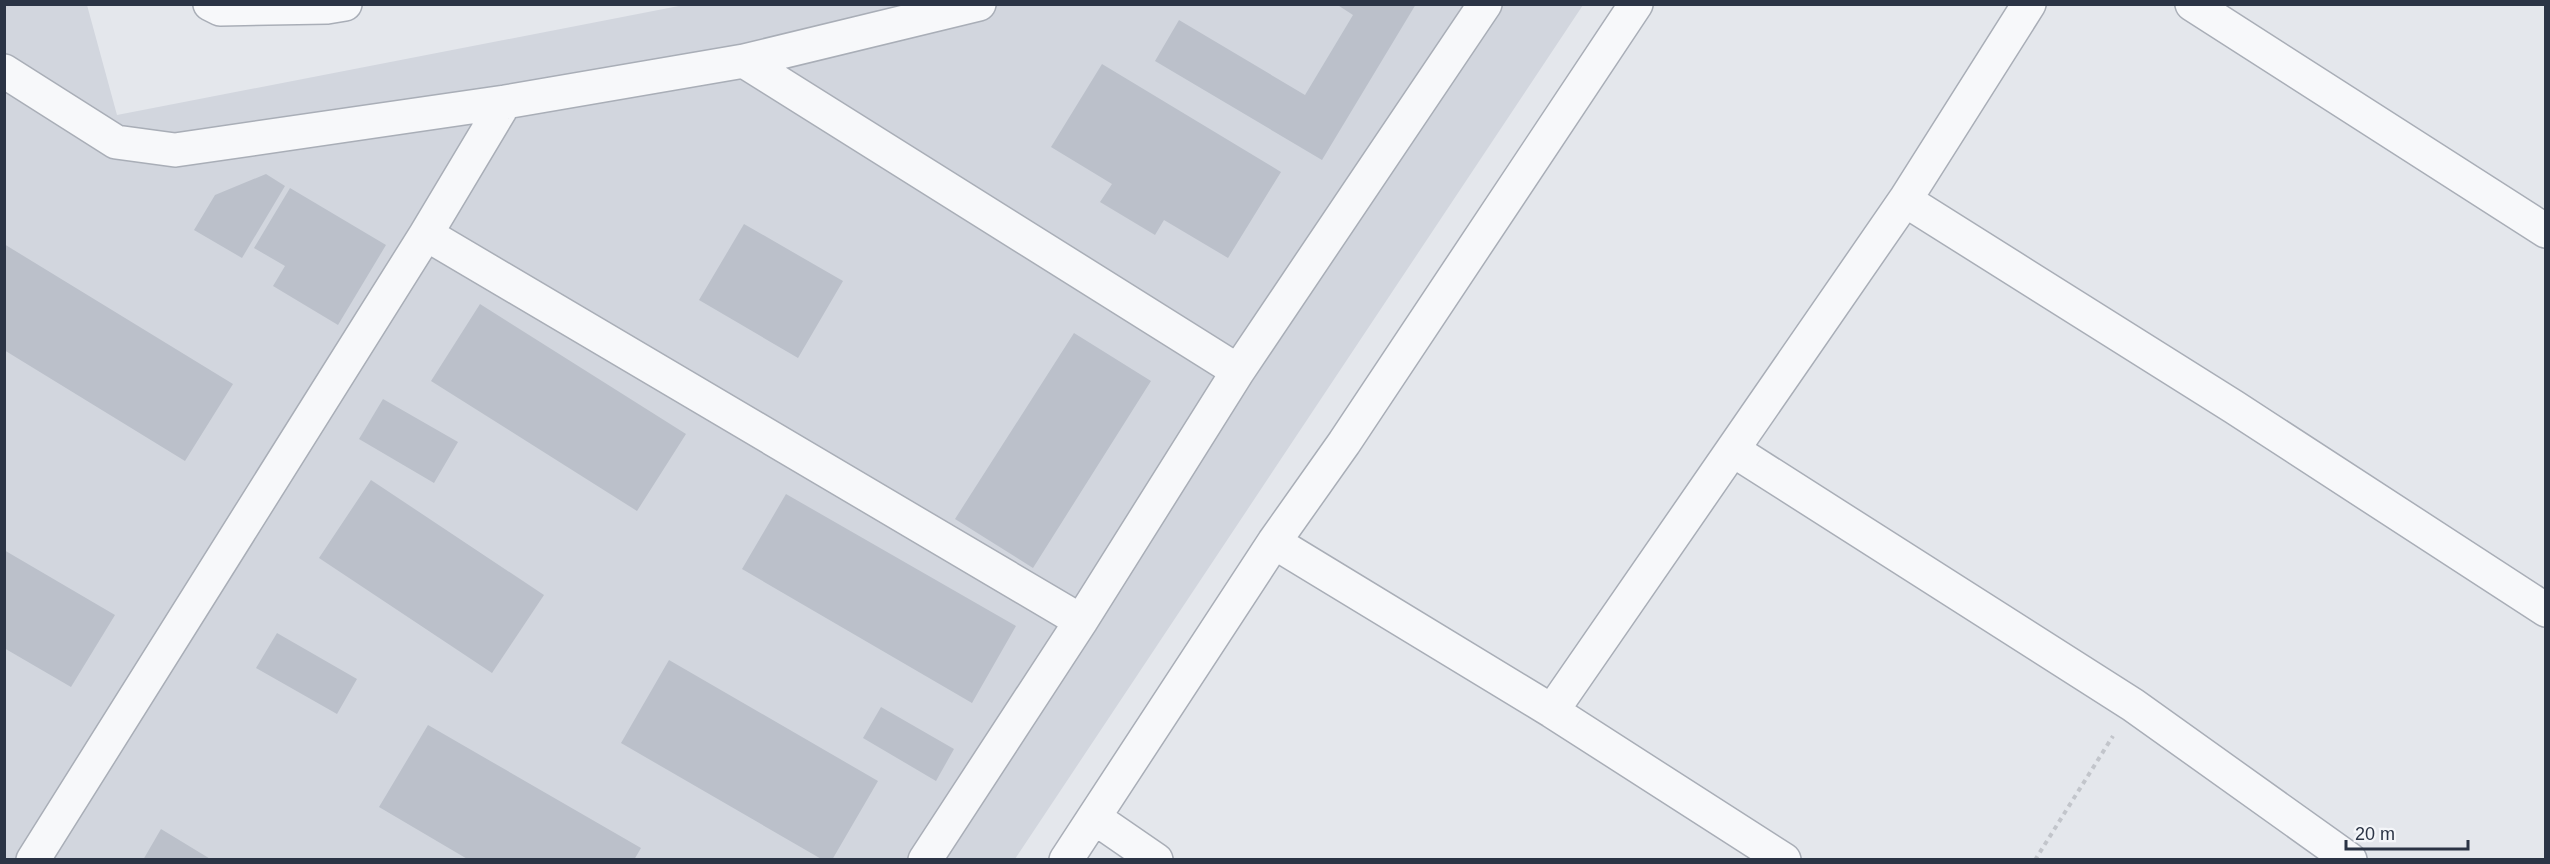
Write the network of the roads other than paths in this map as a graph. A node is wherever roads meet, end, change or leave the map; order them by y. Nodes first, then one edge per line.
1 (210, 4) edge
2 (345, 4) edge
3 (979, 4) edge
4 (1485, 4) edge
5 (1636, 4) edge
6 (2029, 4) edge
7 (2192, 4) edge
8 (744, 61) junction
9 (4, 71) edge
10 (505, 102) junction
11 (1905, 200) junction
12 (2546, 231) edge
13 (426, 234) junction
14 (1238, 371) junction
15 (1733, 450) junction
16 (1274, 542) junction
17 (2546, 610) edge
18 (1081, 621) junction
19 (1552, 711) junction
20 (1095, 818) junction
21 (33, 860) edge
22 (925, 860) edge
23 (1066, 860) edge
24 (1156, 860) edge
25 (1784, 860) edge
26 (2350, 860) edge

1 - 2 street
3 - 8 street
4 - 14 street
5 - 16 street
6 - 11 street
7 - 12 street
8 - 10 street
8 - 14 street
9 - 10 street
10 - 13 street
11 - 15 street
11 - 17 street
13 - 18 street
13 - 21 street
14 - 18 street
15 - 19 street
15 - 26 street
16 - 19 street
16 - 20 street
18 - 22 street
19 - 25 street
20 - 23 street
20 - 24 street

